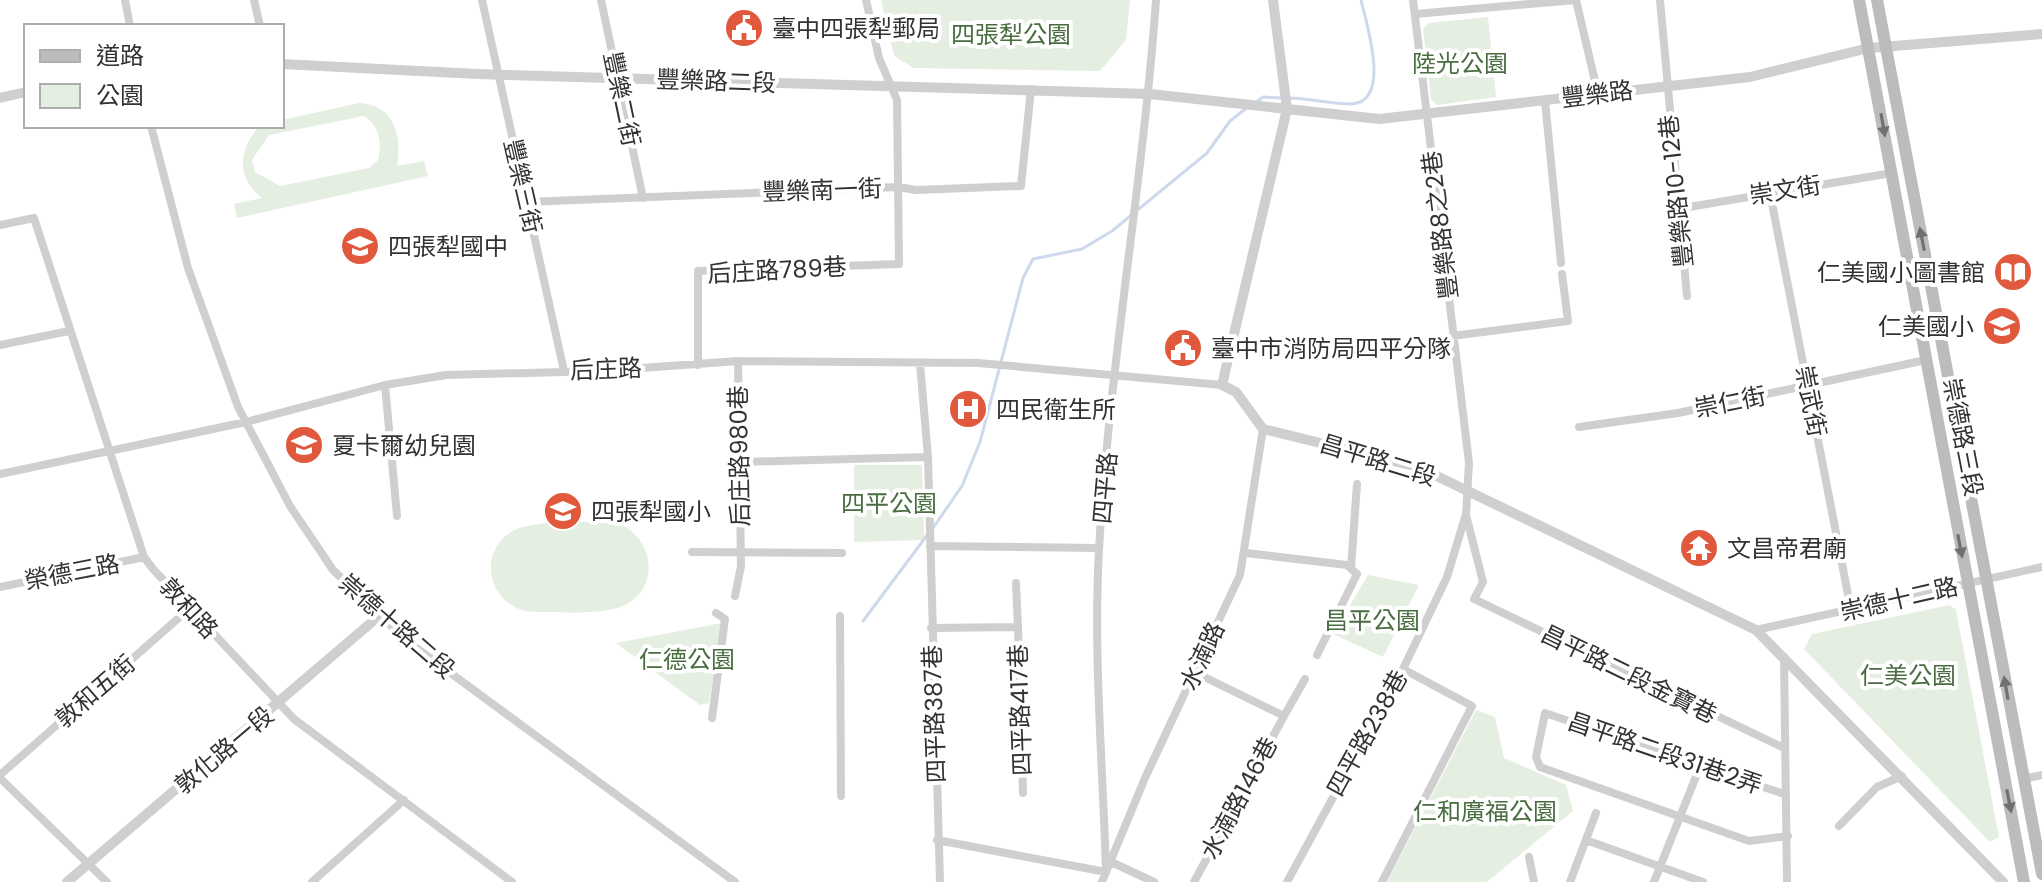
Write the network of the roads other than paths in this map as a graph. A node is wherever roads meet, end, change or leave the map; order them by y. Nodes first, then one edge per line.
1 (125, 0) edge
2 (254, 0) edge
3 (482, 0) edge
4 (601, 0) edge
5 (866, 0) edge
6 (1156, 0) edge
7 (1413, 0) edge
8 (1576, 0) edge
9 (1660, 0) edge
10 (1859, 0) edge
11 (1877, 0) edge
12 (1275, 1) edge
13 (1415, 14) junction
14 (130, 24) edge
15 (260, 24) edge
16 (2042, 34) edge
17 (1886, 46) junction
18 (1869, 48) junction
19 (284, 64) edge
20 (499, 74) junction
21 (617, 79) junction
22 (889, 85) junction
23 (1666, 86) junction
24 (1031, 89) junction
25 (24, 92) edge
26 (1150, 94) junction
27 (1598, 94) junction
28 (0, 98) edge
29 (1545, 101) junction
30 (1287, 109) junction
31 (1427, 114) junction
32 (152, 128) edge
33 (1892, 173) junction
34 (898, 187) junction
35 (1770, 193) junction
36 (643, 198) junction
37 (526, 202) junction
38 (1677, 209) junction
39 (0, 225) edge
40 (1561, 263) dead end
41 (1562, 274) dead end
42 (1687, 296) dead end
43 (69, 331) junction
44 (1452, 336) junction
45 (0, 345) edge
46 (1926, 360) junction
47 (738, 361) junction
48 (920, 364) junction
49 (698, 365) junction
50 (564, 371) junction
51 (1116, 377) junction
52 (385, 385) junction
53 (1222, 385) junction
54 (1809, 387) junction
55 (246, 422) junction
56 (1579, 427) dead end
57 (1263, 429) junction
58 (108, 452) junction
59 (928, 457) junction
60 (740, 462) junction
61 (0, 474) edge
62 (1357, 484) dead end
63 (1467, 490) junction
64 (1466, 514) junction
65 (397, 516) dead end
66 (930, 546) junction
67 (1099, 548) junction
68 (692, 552) dead end
69 (740, 552) junction
70 (842, 553) dead end
71 (1246, 553) junction
72 (144, 557) junction
73 (2042, 567) edge
74 (1351, 568) junction
75 (1987, 579) junction
76 (1016, 583) dead end
77 (1968, 583) junction
78 (0, 587) edge
79 (735, 596) dead end
80 (190, 608) junction
81 (1851, 610) junction
82 (716, 613) dead end
83 (379, 616) junction
84 (840, 616) dead end
85 (1018, 627) junction
86 (931, 628) junction
87 (1756, 630) junction
88 (1317, 655) dead end
89 (1784, 657) junction
90 (1403, 669) junction
91 (1196, 673) junction
92 (1305, 679) dead end
93 (279, 704) junction
94 (1284, 716) junction
95 (712, 718) dead end
96 (1784, 748) junction
97 (1701, 764) junction
98 (2042, 775) edge
99 (0, 776) edge
100 (1902, 776) junction
101 (2023, 779) junction
102 (1023, 793) dead end
103 (1784, 794) junction
104 (841, 796) dead end
105 (404, 800) junction
106 (1596, 813) dead end
107 (1680, 816) junction
108 (1839, 826) dead end
109 (1788, 836) junction
110 (937, 840) junction
111 (1586, 840) junction
112 (1529, 857) dead end
113 (1111, 862) junction
114 (88, 865) junction
115 (1661, 867) junction
116 (1106, 872) junction
117 (2042, 874) edge
118 (67, 882) edge
119 (107, 882) edge
120 (312, 882) edge
121 (512, 882) edge
122 (735, 882) edge
123 (940, 882) edge
124 (1102, 882) edge
125 (1154, 882) edge
126 (1194, 882) edge
127 (1287, 882) edge
128 (1382, 882) edge
129 (1534, 882) edge
130 (1570, 882) edge
131 (1654, 882) edge
132 (1703, 882) edge
133 (1787, 882) edge
134 (2003, 882) edge
135 (2024, 882) edge

1 - 14 street
2 - 15 street
3 - 20 street, 豐樂三街
4 - 21 street, 豐樂二街
5 - 22 street
6 - 26 street, 四平路
7 - 13 street, 豐樂路8之2巷
8 - 13 street
8 - 27 street
9 - 23 street, 豐樂路10-12巷
10 - 18 main road, 崇德路三段
11 - 17 main road, 崇德路三段
12 - 30 street
13 - 31 street, 豐樂路8之2巷
16 - 17 street, 豐樂路
17 - 18 street, 豐樂路
75 -> 17 main road, 崇德路三段
18 - 23 street, 豐樂路
18 -> 33 main road, 崇德路三段
19 - 20 street, 豐樂路二段
20 - 21 street, 豐樂路二段
20 - 37 street, 豐樂三街
21 - 22 street, 豐樂路二段
21 - 36 street, 豐樂二街
22 - 24 street, 豐樂路二段
22 - 34 street
23 - 27 street, 豐樂路
23 - 38 street, 豐樂路10-12巷
24 - 26 street, 豐樂路二段
24 - 34 street, 豐樂南一街
25 - 28 street
26 - 30 street, 豐樂路
26 - 51 street, 四平路
27 - 29 street, 豐樂路
29 - 31 street, 豐樂路
29 - 40 street
30 - 31 street, 豐樂路
30 - 53 street
31 - 44 street, 豐樂路8之2巷
32 - 55 street, 崇德十路二段
33 - 35 street, 崇文街
33 - 46 main road, 崇德路三段
34 - 36 street, 豐樂南一街
34 - 49 street, 后庄路789巷
35 - 38 street, 崇文街
35 - 54 street, 崇武街
36 - 37 street, 豐樂南一街
37 - 50 street, 豐樂三街
38 - 42 street, 豐樂路10-12巷
39 - 43 street, 敦和路
41 - 44 street
43 - 45 street
43 - 58 street, 敦和路
44 - 63 street, 豐樂路8之2巷
46 - 54 street, 崇仁街
46 -> 77 main road, 崇德路三段
47 - 48 street, 后庄路
47 - 49 street, 后庄路
47 - 60 street, 后庄路980巷
48 - 51 street, 后庄路
48 - 59 street, 四平路387巷
49 - 50 street, 后庄路
50 - 52 street, 后庄路
51 - 53 street, 后庄路
51 - 67 street, 四平路
52 - 55 street, 后庄路
52 - 65 street
53 - 57 street
54 - 56 street, 崇仁街
54 - 81 street, 崇武街
55 - 58 street, 后庄路
55 - 83 street, 崇德十路二段
57 - 63 street, 昌平路二段
57 - 71 street, 水湳路
58 - 61 street, 后庄路
58 - 72 street, 敦和路
59 - 60 street
59 - 66 street, 四平路387巷
60 - 69 street, 后庄路980巷
62 - 74 street
63 - 64 street, 四平路238巷
63 - 87 street, 昌平路二段
64 - 90 street, 四平路238巷
64 - 96 street, 昌平路二段金寶巷
66 - 67 street
66 - 86 street, 四平路387巷
67 - 116 street, 四平路
68 - 69 street, 后庄路980巷
69 - 70 street, 后庄路980巷
69 - 79 street, 后庄路980巷
71 - 74 street
71 - 91 street, 水湳路
72 - 78 street, 榮德三路
72 - 80 street, 敦和路
73 - 75 street, 崇德十二路
74 - 88 street
75 - 77 street, 崇德十二路
101 -> 75 main road, 崇德路三段
76 - 85 street, 四平路417巷
77 - 81 street, 崇德十二路
77 -> 135 main road, 崇德路三段
80 - 93 street, 敦和路
80 - 99 street, 敦和五街
81 - 87 street, 崇德十二路
82 - 95 street
83 - 93 street, 敦化路一段
83 - 122 street, 崇德十路二段
84 - 104 street
85 - 86 street, 四平路417巷
85 - 102 street, 四平路417巷
86 - 110 street, 四平路387巷
87 - 89 street, 昌平路二段
89 - 96 street
89 - 100 street, 昌平路二段
90 - 127 street, 四平路238巷
90 - 128 street
91 - 94 street, 水湳路146巷
91 - 113 street, 水湳路
92 - 94 street
93 - 105 street, 敦和路
93 - 114 street, 敦化路一段
94 - 126 street, 水湳路146巷
96 - 103 street
97 - 103 street, 昌平路二段31巷2弄
97 - 107 street
97 - 107 street, 昌平路二段31巷2弄
98 - 101 street
99 - 114 street
100 - 108 street
100 - 134 street, 昌平路二段
101 - 117 main road, 崇德路三段
103 - 109 street
105 - 120 street
105 - 121 street, 敦和路
106 - 111 street
107 - 109 street
107 - 115 street
109 - 133 street
110 - 116 street
110 - 123 street, 四平路387巷
111 - 115 street
111 - 130 street
112 - 129 street
113 - 116 street, 水湳路
113 - 125 street
114 - 118 street, 敦化路一段
114 - 119 street
115 - 131 street
115 - 132 street
116 - 124 street, 四平路

